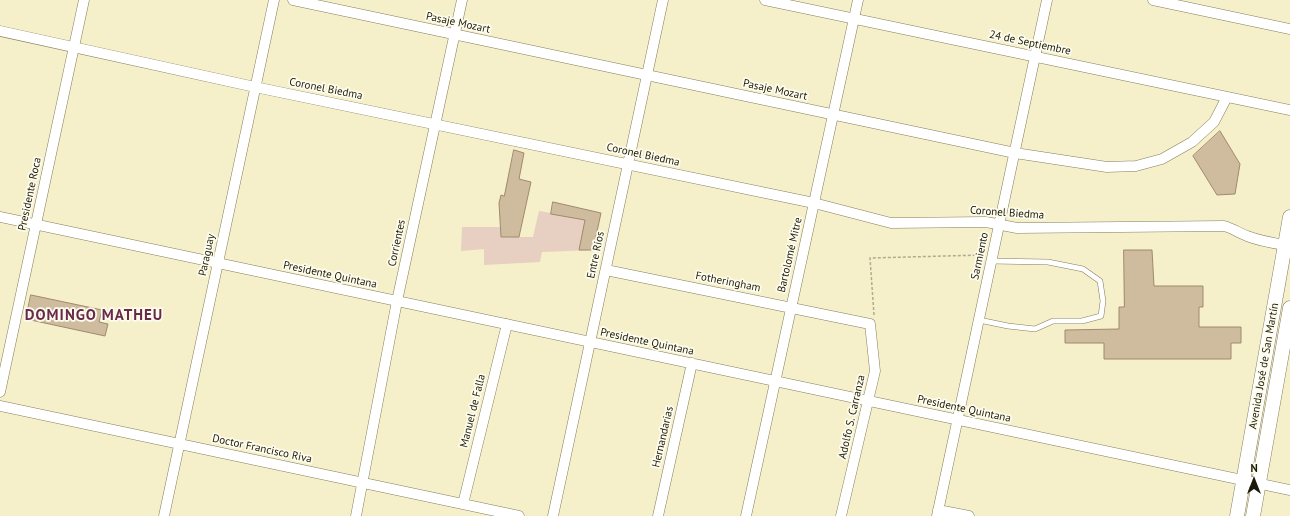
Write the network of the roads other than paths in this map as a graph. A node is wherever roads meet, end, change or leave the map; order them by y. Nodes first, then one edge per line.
1 (84, 0) edge
2 (274, 0) edge
3 (293, 0) edge
4 (462, 0) edge
5 (663, 0) edge
6 (765, 0) edge
7 (858, 0) edge
8 (1047, 0) edge
9 (1153, 0) edge
10 (854, 19) junction
11 (1290, 29) edge
12 (0, 31) edge
13 (455, 34) junction
14 (74, 46) junction
15 (1035, 57) junction
16 (647, 75) junction
17 (255, 87) junction
18 (1227, 97) junction
19 (1290, 110) edge
20 (833, 114) junction
21 (435, 124) junction
22 (1014, 153) junction
23 (629, 164) junction
24 (814, 203) junction
25 (0, 217) edge
26 (1290, 217) edge
27 (36, 225) junction
28 (999, 225) junction
29 (1285, 245) junction
30 (992, 258) junction
31 (218, 263) junction
32 (606, 270) junction
33 (1276, 300) junction
34 (397, 301) junction
35 (1290, 302) edge
36 (791, 307) junction
37 (1290, 308) edge
38 (979, 320) junction
39 (507, 324) junction
40 (870, 324) joint
41 (590, 342) junction
42 (692, 363) junction
43 (775, 381) junction
44 (0, 392) edge
45 (868, 400) junction
46 (0, 406) edge
47 (958, 420) junction
48 (179, 444) junction
49 (1243, 480) junction
50 (363, 483) junction
51 (1259, 483) junction
52 (1290, 490) edge
53 (463, 504) junction
54 (938, 513) edge
55 (164, 516) edge
56 (356, 516) edge
57 (519, 516) edge
58 (553, 516) edge
59 (658, 516) edge
60 (746, 516) edge
61 (841, 516) edge
62 (969, 516) edge
63 (1237, 516) edge
64 (1253, 516) edge

1 - 14 street, Presidente Roca
2 - 17 street, Paraguay
3 - 13 street, Pasaje Mozart
4 - 13 street, Corrientes
5 - 16 street, Entre Ríos
6 - 10 street, 24 de Septiembre
7 - 10 street, Bartolomé Mitre
8 - 15 street, Sarmiento
9 - 11 street
10 - 15 street, 24 de Septiembre
10 - 20 street, Bartolomé Mitre
12 - 14 street, Coronel Biedma
13 - 16 street, Pasaje Mozart
13 - 21 street, Corrientes
14 - 17 street, Coronel Biedma
14 - 27 street, Presidente Roca
15 - 18 street, 24 de Septiembre
15 - 22 street, Sarmiento
16 - 20 street, Pasaje Mozart
16 - 23 street, Entre Ríos
17 - 21 street, Coronel Biedma
17 - 31 street, Paraguay
18 - 19 street, 24 de Septiembre
18 - 22 street, Pasaje Mozart
20 - 22 street, Pasaje Mozart
20 - 24 street, Bartolomé Mitre
21 - 23 street, Coronel Biedma
21 - 34 street, Corrientes
22 - 28 street, Sarmiento
23 - 24 street, Coronel Biedma
23 - 32 street, Entre Ríos
24 - 28 street, Coronel Biedma
24 - 36 street, Bartolomé Mitre
25 - 27 street, Presidente Quintana
26 - 29 main road, Avenida José de San Martín
27 - 31 street, Presidente Quintana
27 - 44 street, Presidente Roca
28 - 29 street, Coronel Biedma
28 - 30 street, Sarmiento
29 - 33 main road, Avenida José de San Martín
30 - 38 street, Sarmiento
30 - 38 lane
31 - 34 street, Presidente Quintana
31 - 48 street, Paraguay
32 - 36 street, Fotheringham
32 - 41 street, Entre Ríos
33 - 35 street
33 - 49 main road, Avenida José de San Martín
34 - 39 street, Presidente Quintana
34 - 50 street, Corrientes
36 - 40 street, Fotheringham
36 - 43 street, Bartolomé Mitre
37 - 51 main road, Avenida José de San Martín
38 - 47 street, Sarmiento
39 - 41 street, Presidente Quintana
39 - 53 street, Manuel de Falla
40 - 45 street, Adolfo S. Carranza
41 - 42 street, Presidente Quintana
41 - 58 street, Entre Ríos
42 - 43 street, Presidente Quintana
42 - 59 street, Hernandarias
43 - 45 street, Presidente Quintana
43 - 60 street, Bartolomé Mitre
45 - 47 street, Presidente Quintana
45 - 61 street, Adolfo S. Carranza
46 - 48 street, Doctor Francisco Riva
47 - 49 street, Presidente Quintana
47 - 54 street, Sarmiento
48 - 50 street, Doctor Francisco Riva
48 - 55 street, Paraguay
49 - 51 street, Presidente Quintana
49 - 63 main road, Avenida José de San Martín
50 - 53 street, Doctor Francisco Riva
50 - 56 street, Corrientes
51 - 52 street, Presidente Quintana
51 - 64 main road, Avenida José de San Martín
53 - 57 street, Doctor Francisco Riva
54 - 62 street

